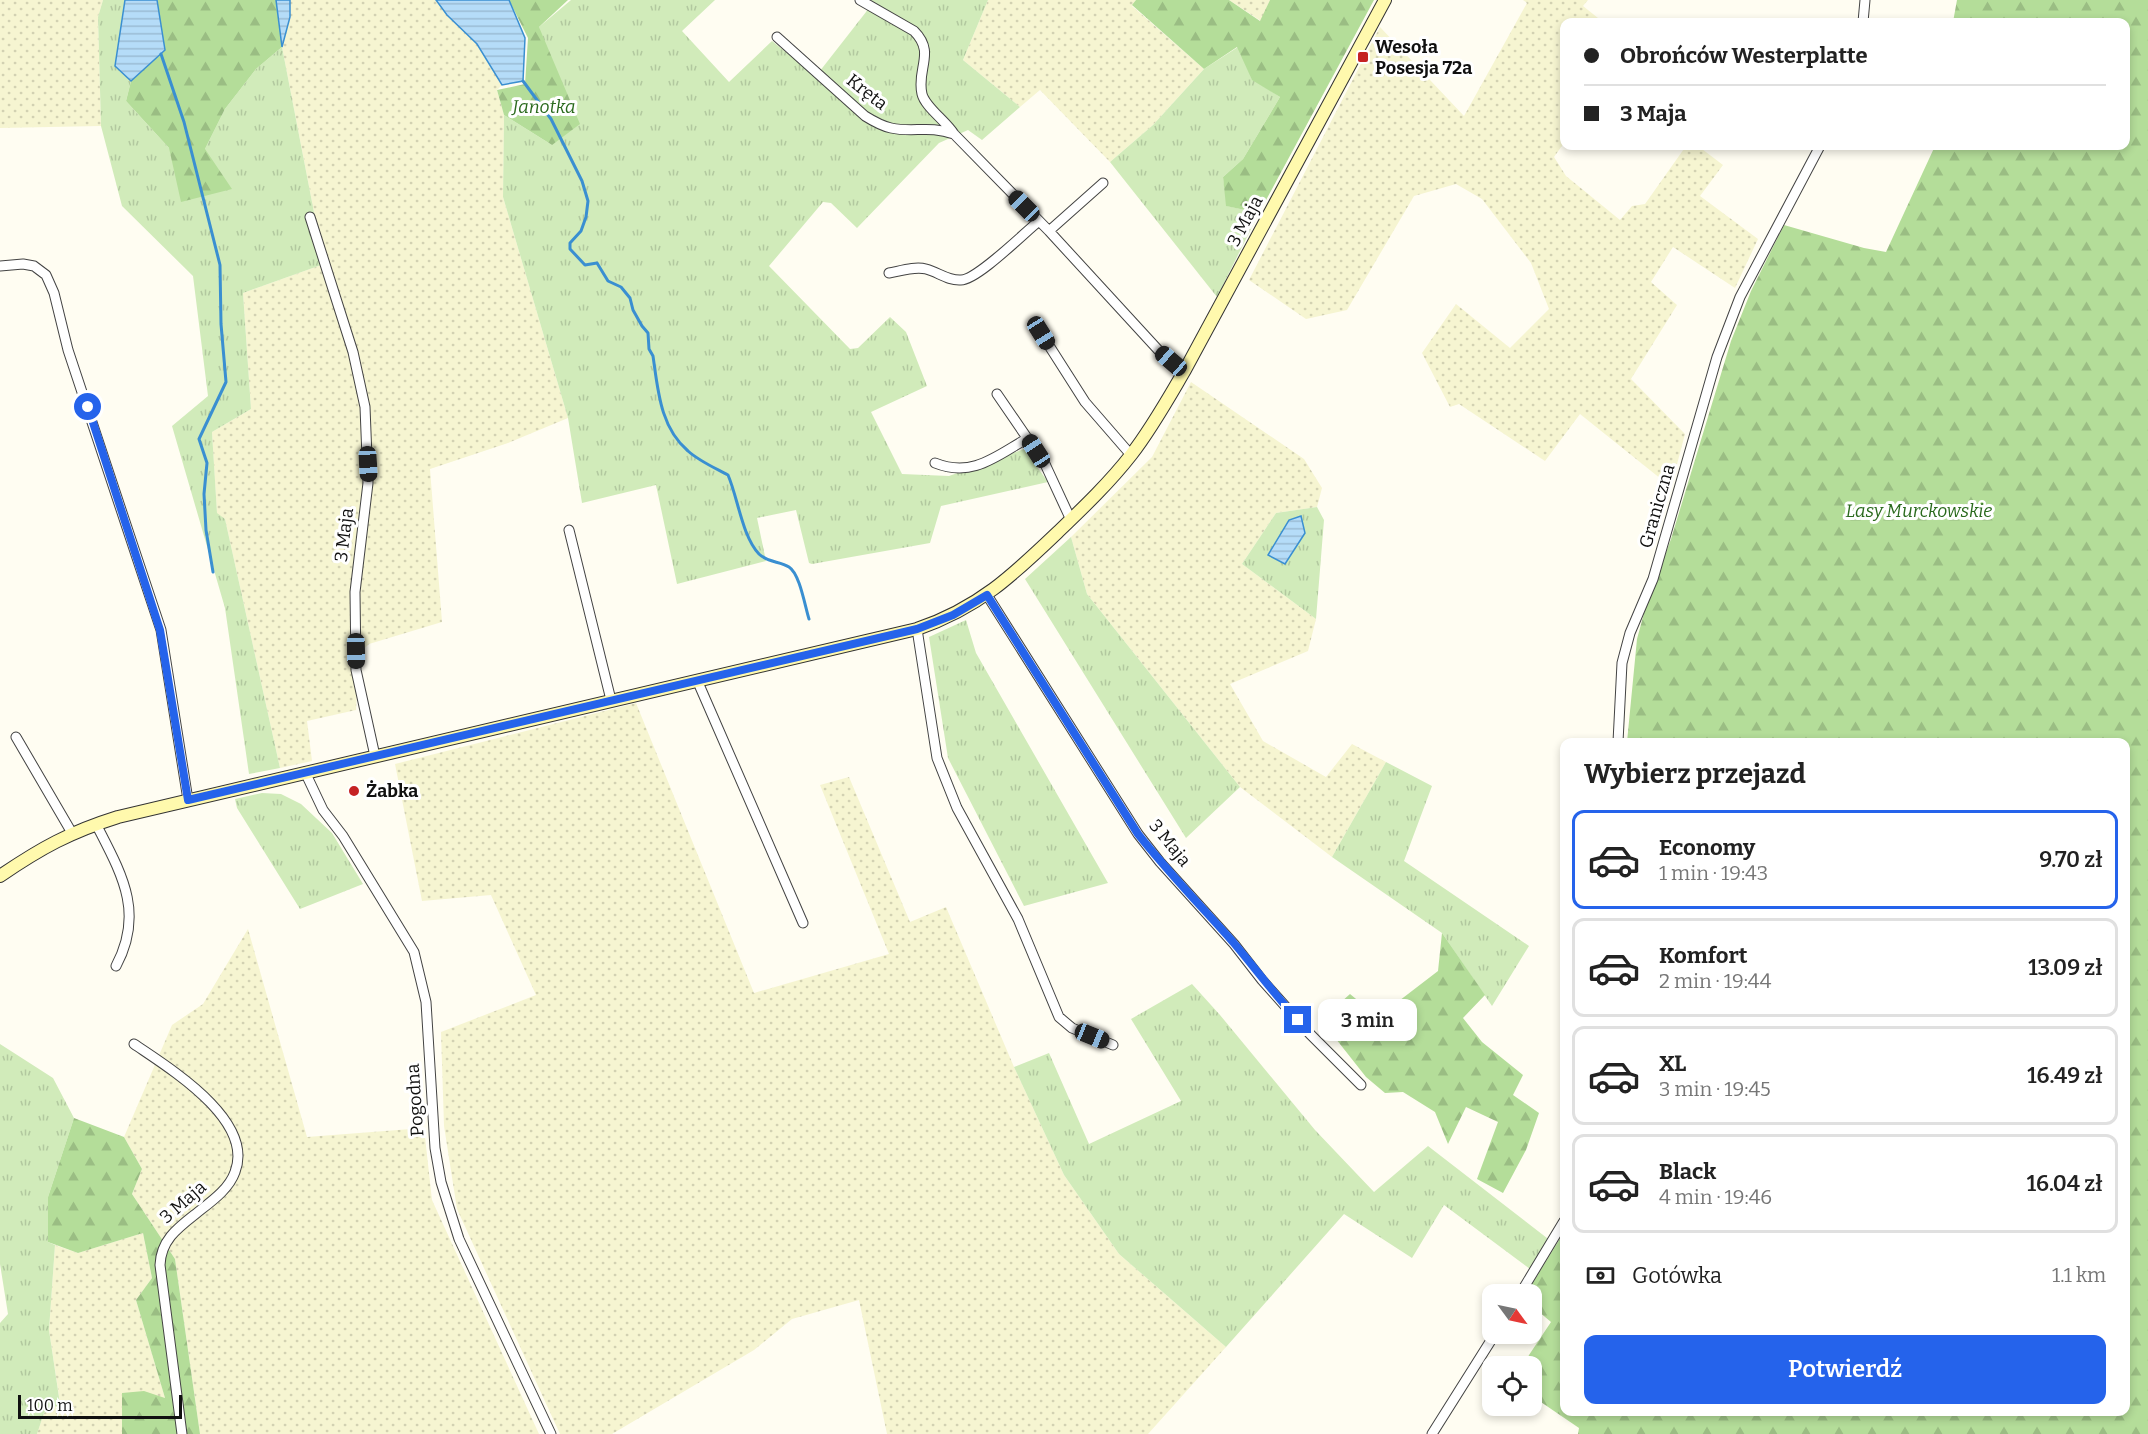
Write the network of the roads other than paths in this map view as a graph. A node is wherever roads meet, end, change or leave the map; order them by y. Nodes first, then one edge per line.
1 (860, 0) edge
2 (1385, 0) edge
3 (1865, 0) edge
4 (1863, 18) edge
5 (777, 37) dead end
6 (954, 134) junction
7 (1818, 150) edge
8 (1103, 183) dead end
9 (310, 217) dead end
10 (1039, 220) junction
11 (1049, 231) junction
12 (0, 266) edge
13 (889, 273) dead end
14 (1041, 333) dead end
15 (1185, 370) junction
16 (997, 394) dead end
17 (1028, 438) junction
18 (1131, 455) junction
19 (935, 463) dead end
20 (1071, 520) junction
21 (569, 530) dead end
22 (987, 595) junction
23 (917, 629) junction
24 (697, 680) junction
25 (611, 700) junction
26 (16, 737) dead end
27 (1618, 738) edge
28 (375, 756) junction
29 (305, 772) junction
30 (188, 800) junction
31 (96, 824) junction
32 (72, 833) junction
33 (0, 876) edge
34 (802, 923) dead end
35 (116, 966) dead end
36 (134, 1044) dead end
37 (1113, 1045) dead end
38 (1361, 1085) dead end
39 (1560, 1228) edge
40 (1526, 1284) edge
41 (1489, 1344) edge
42 (183, 1434) edge
43 (551, 1434) edge
44 (1432, 1434) edge

1 - 6 street
2 - 15 street, 3 Maja
3 - 4 street
5 - 6 street, Kręta
6 - 10 street
7 - 27 street, Graniczna
8 - 11 street
9 - 28 street, 3 Maja
10 - 11 street
10 - 13 street
11 - 15 street
12 - 30 street
14 - 18 street
15 - 18 street, 3 Maja
16 - 17 street
17 - 19 street
17 - 20 street
18 - 20 street, 3 Maja
20 - 22 street, 3 Maja
21 - 25 street
22 - 23 street, 3 Maja
22 - 38 street, 3 Maja
23 - 24 street, 3 Maja
23 - 37 street
24 - 25 street, 3 Maja
24 - 34 street
25 - 28 street, 3 Maja
26 - 32 street
28 - 29 street, 3 Maja
29 - 30 street, 3 Maja
29 - 43 street, Pogodna
30 - 31 street, 3 Maja
31 - 32 street, 3 Maja
31 - 35 street
32 - 33 street, 3 Maja
36 - 42 street, 3 Maja
39 - 40 street
41 - 44 street

